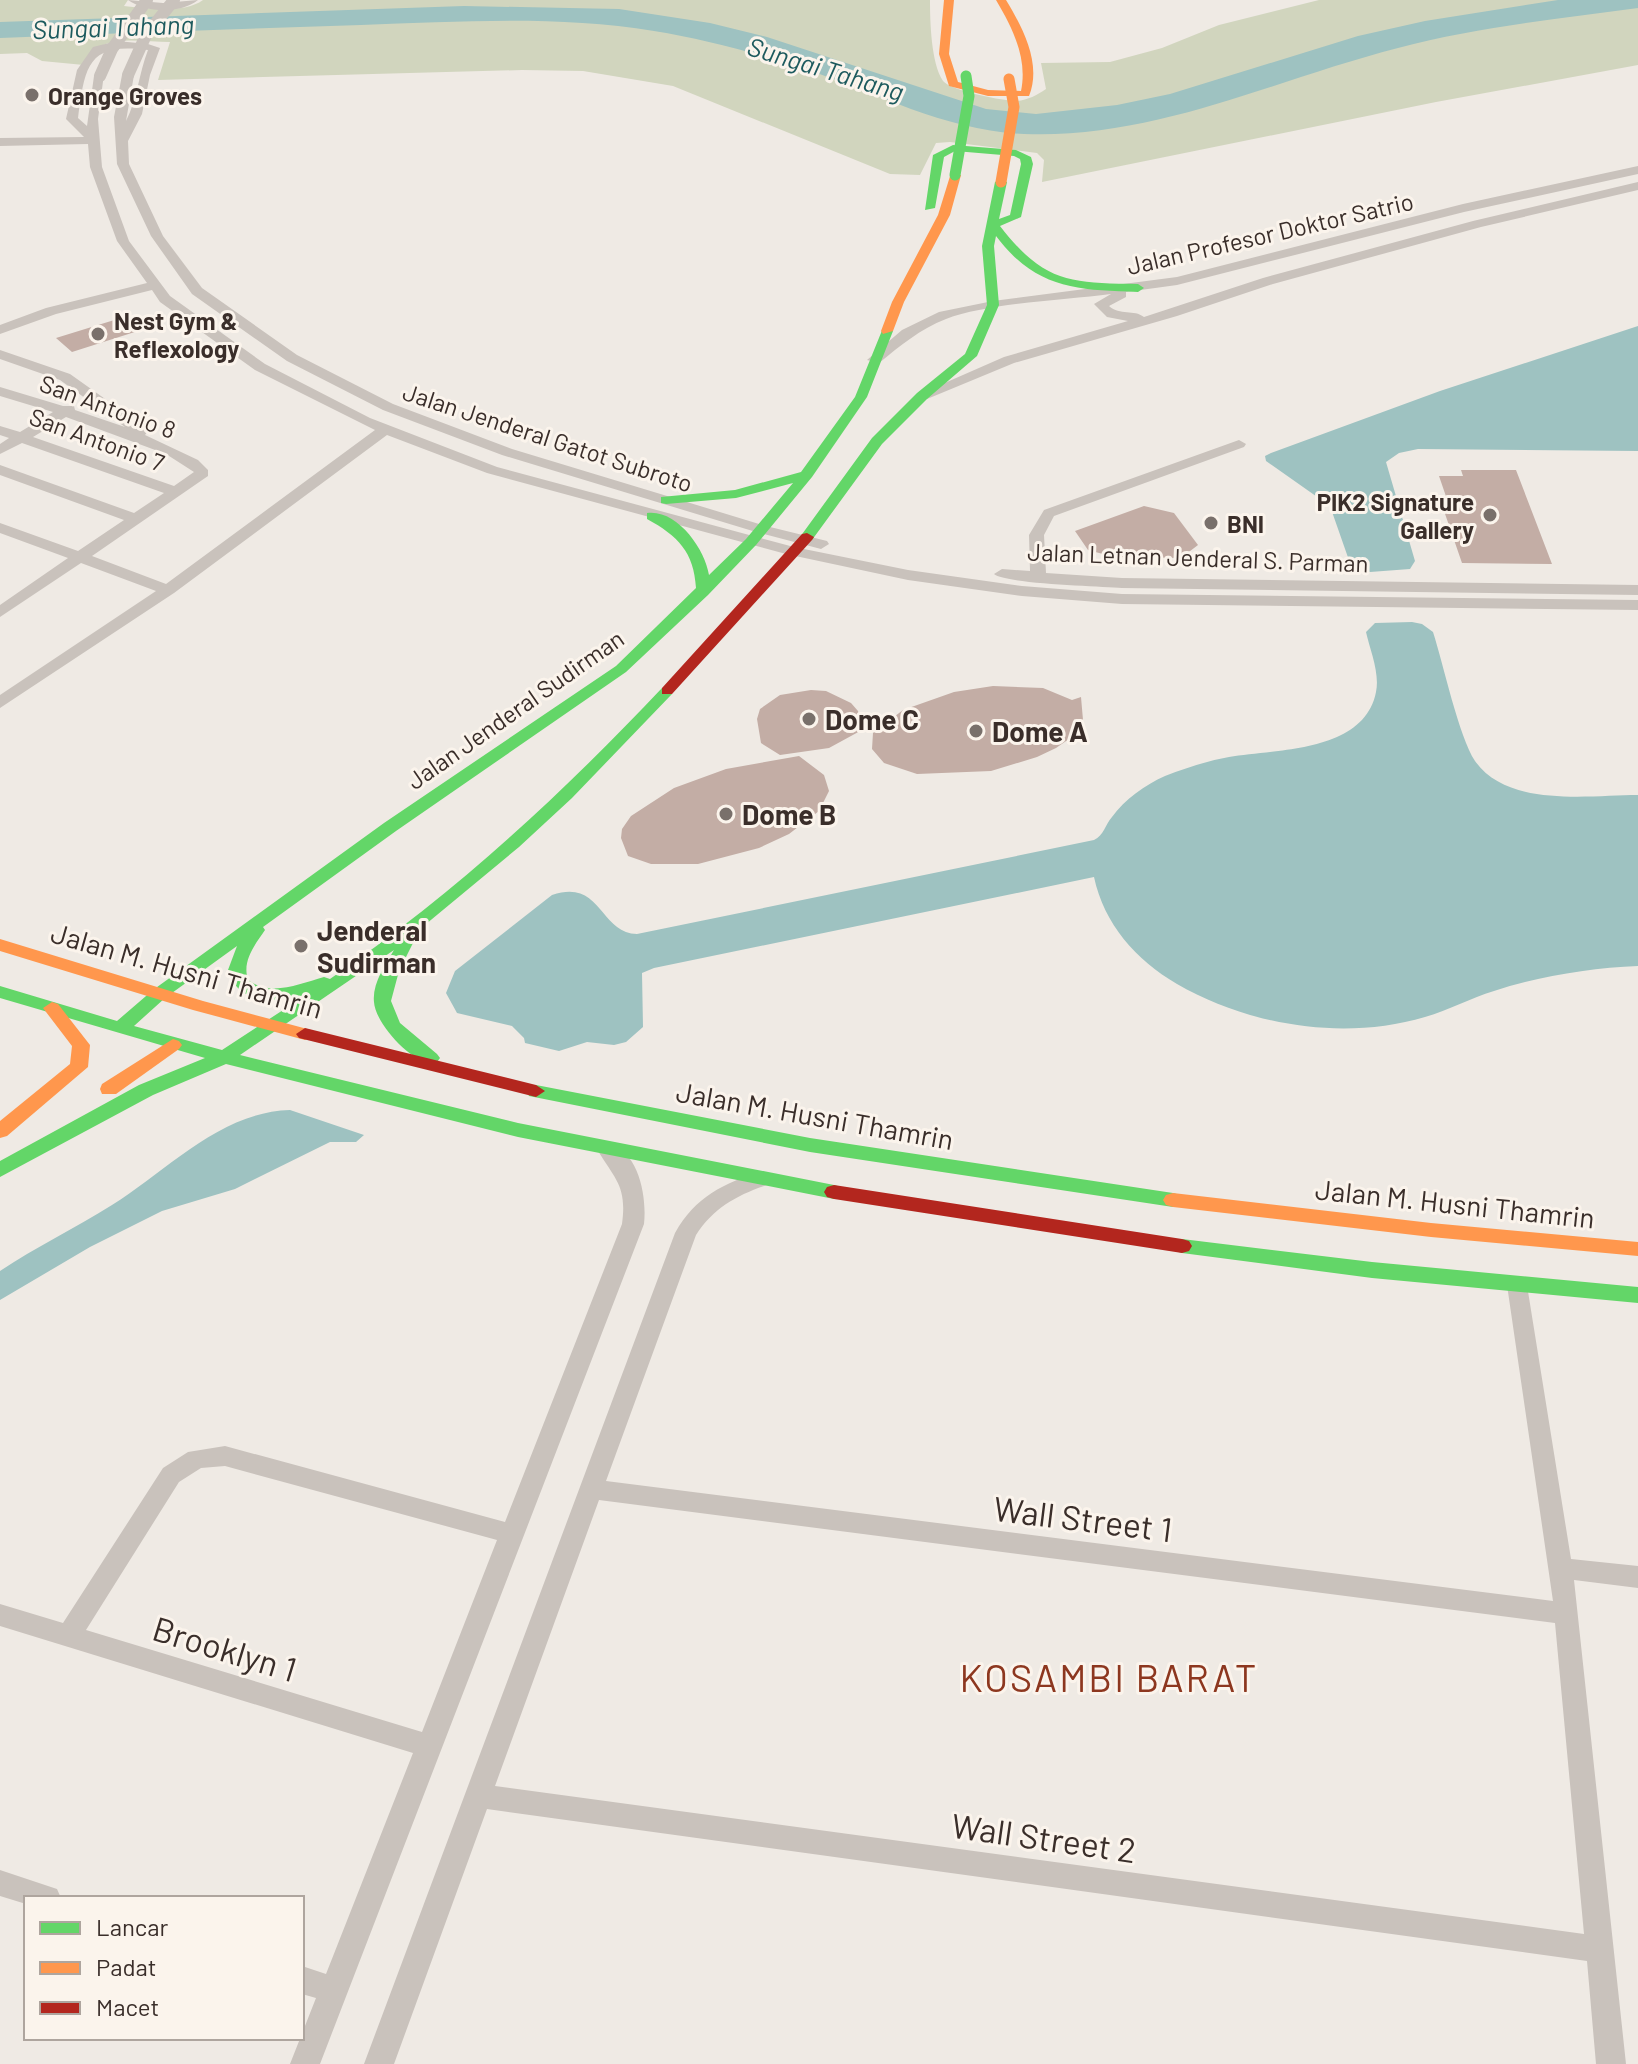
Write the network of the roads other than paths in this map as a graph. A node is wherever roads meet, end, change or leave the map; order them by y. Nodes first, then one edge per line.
1 (133, 0) edge
2 (147, 0) edge
3 (174, 0) edge
4 (193, 0) edge
5 (951, 0) edge
6 (994, 0) edge
7 (1001, 0) edge
8 (1001, 39) dead end
9 (1007, 72) dead end
10 (94, 140) junction
11 (122, 140) junction
12 (0, 142) edge
13 (1638, 170) edge
14 (1638, 186) edge
15 (993, 225) junction
16 (909, 280) junction
17 (155, 285) junction
18 (1138, 288) junction
19 (993, 305) junction
20 (1172, 313) junction
21 (0, 330) edge
22 (0, 354) edge
23 (874, 360) junction
24 (0, 391) edge
25 (90, 396) junction
26 (922, 396) junction
27 (63, 412) junction
28 (385, 429) junction
29 (0, 430) edge
30 (21, 437) junction
31 (1239, 444) dead end
32 (0, 450) edge
33 (172, 450) junction
34 (0, 470) edge
35 (807, 474) junction
36 (178, 493) junction
37 (666, 500) junction
38 (778, 507) junction
39 (825, 514) junction
40 (652, 516) junction
41 (137, 520) junction
42 (0, 528) edge
43 (756, 535) junction
44 (798, 546) junction
45 (81, 558) junction
46 (1039, 578) junction
47 (168, 590) junction
48 (1638, 590) edge
49 (703, 592) junction
50 (0, 593) edge
51 (19, 600) junction
52 (1638, 605) edge
53 (0, 612) edge
54 (0, 703) edge
55 (268, 914) junction
56 (420, 920) junction
57 (0, 945) edge
58 (371, 957) junction
59 (0, 992) edge
60 (159, 994) junction
61 (52, 1008) junction
62 (275, 1026) junction
63 (119, 1029) junction
64 (173, 1045) junction
65 (223, 1058) junction
66 (455, 1071) junction
67 (0, 1131) edge
68 (609, 1151) junction
69 (0, 1167) edge
70 (762, 1179) junction
71 (1638, 1249) edge
72 (1518, 1285) junction
73 (1638, 1295) edge
74 (591, 1489) junction
75 (512, 1534) junction
76 (1560, 1568) junction
77 (1638, 1577) edge
78 (1567, 1614) junction
79 (0, 1615) edge
80 (69, 1636) junction
81 (430, 1746) junction
82 (478, 1796) junction
83 (0, 1883) edge
84 (41, 1896) edge
85 (1599, 1949) junction
86 (304, 1981) edge
87 (334, 1990) junction
88 (305, 2064) edge
89 (379, 2064) edge
90 (1611, 2064) edge

1 - 4 street
2 - 10 street, Jalan Jenderal Gatot Subroto, bridge
3 - 11 street, Jalan Jenderal Gatot Subroto, bridge
5 - 7 main road
5 - 16 main road, Jalan Jenderal Sudirman, bridge
6 - 8 main road
9 - 15 main road, bridge
10 - 11 street
10 - 12 street
10 - 17 street, Jalan Jenderal Gatot Subroto
11 - 37 street, Jalan Jenderal Gatot Subroto
13 - 18 street, Jalan Profesor Doktor Satrio
14 - 20 street, Jalan Profesor Doktor Satrio
15 - 16 main road
15 - 18 main road
15 - 19 main road
16 - 23 main road, Jalan Jenderal Sudirman
17 - 21 street
17 - 28 street, Jalan Jenderal Gatot Subroto
18 - 19 street, Jalan Profesor Doktor Satrio
18 - 20 street
19 - 23 street, Jalan Profesor Doktor Satrio
19 - 26 main road
20 - 26 street, Jalan Profesor Doktor Satrio
22 - 25 street
23 - 35 main road, Jalan Jenderal Sudirman
24 - 27 street, San Antonio 8
25 - 27 street
25 - 33 street
26 - 39 main road
27 - 30 street
27 - 33 street, San Antonio 8
28 - 40 street, Jalan Jenderal Gatot Subroto
28 - 47 street
29 - 30 street, San Antonio 7
30 - 32 street
30 - 36 street, San Antonio 7
31 - 46 street
33 - 36 street, San Antonio 8
34 - 41 street
35 - 37 main road
35 - 38 main road, Jalan Jenderal Sudirman
36 - 41 street
37 - 43 street, Jalan Jenderal Gatot Subroto
38 - 39 main road
38 - 43 main road, Jalan Jenderal Sudirman
39 - 44 main road
40 - 43 street, Jalan Jenderal Gatot Subroto
40 - 49 main road
41 - 45 street
42 - 45 street
43 - 44 street, Jalan Letnan Jenderal S. Parman
43 - 49 main road, Jalan Jenderal Sudirman
44 - 46 street, Jalan Letnan Jenderal S. Parman
44 - 52 street, Jalan Letnan Jenderal S. Parman
44 - 56 main road
45 - 47 street
45 - 51 street
46 - 48 street, Jalan Letnan Jenderal S. Parman
47 - 54 street
49 - 55 main road, Jalan Jenderal Sudirman
50 - 51 street
51 - 53 street
55 - 58 main road
55 - 60 main road, Jalan Jenderal Sudirman
56 - 58 main road
56 - 66 main road
57 - 60 main road, Jalan M. Husni Thamrin
58 - 62 main road
59 - 61 main road
60 - 62 main road, Jalan M. Husni Thamrin
60 - 63 main road, Jalan Jenderal Sudirman
61 - 63 main road
61 - 67 main road
62 - 65 main road
62 - 66 main road, Jalan M. Husni Thamrin
63 - 64 main road
64 - 65 main road
64 - 69 main road
65 - 68 main road
65 - 69 main road
66 - 71 main road, Jalan M. Husni Thamrin
68 - 70 main road
68 - 75 street
70 - 72 main road
70 - 74 street
72 - 73 main road
72 - 76 street
74 - 78 street, Wall Street 1
74 - 82 street
75 - 80 street
75 - 81 street
76 - 77 street
76 - 78 street
78 - 85 street
79 - 80 street, Brooklyn 1
80 - 81 street, Brooklyn 1
81 - 87 street
82 - 85 street, Wall Street 2
82 - 89 street
83 - 84 street
85 - 90 street
86 - 87 street
87 - 88 street

